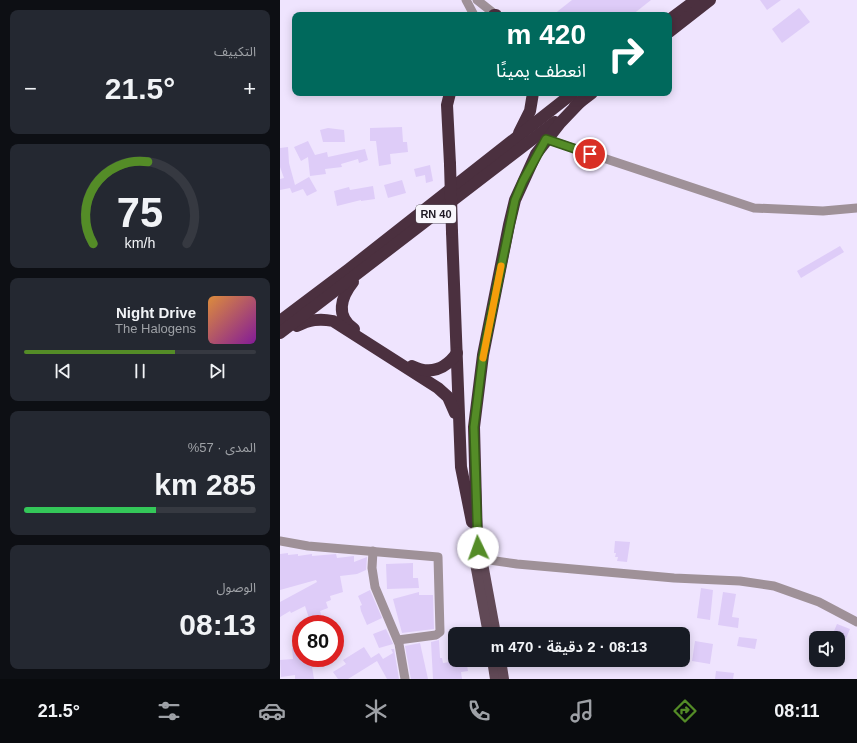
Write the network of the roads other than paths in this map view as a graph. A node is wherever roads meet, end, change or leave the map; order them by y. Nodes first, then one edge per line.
1 (466, 0) edge
2 (477, 0) edge
3 (696, 0) edge
4 (710, 0) edge
5 (472, 12) edge
6 (491, 12) edge
7 (672, 18) edge
8 (672, 30) edge
9 (449, 96) edge
10 (532, 96) edge
11 (577, 97) edge
12 (546, 139) junction
13 (514, 140) junction
14 (857, 208) edge
15 (363, 270) junction
16 (280, 329) edge
17 (456, 353) junction
18 (458, 421) junction
19 (280, 541) edge
20 (373, 550) junction
21 (478, 551) junction
22 (857, 622) edge
23 (487, 627) edge
24 (494, 627) edge
25 (398, 640) junction
26 (493, 667) edge
27 (502, 667) edge
28 (405, 679) edge
29 (495, 679) edge
30 (504, 679) edge

1 - 5 street
2 - 6 street
3 - 7 highway
4 - 8 highway
9 - 17 highway, RN 40, bridge
10 - 13 highway
11 - 12 highway
11 - 13 highway, RN 40
11 - 15 highway, RN 40
12 - 14 street
12 - 21 highway
13 - 16 highway, RN 40
15 - 16 highway, RN 40
15 - 17 highway
16 - 18 highway
17 - 18 highway, RN 40
18 - 21 highway, RN 40
19 - 20 street
20 - 25 street
20 - 25 street
21 - 22 street
21 - 23 main road
21 - 24 main road
25 - 28 street
26 - 29 main road
27 - 30 main road

